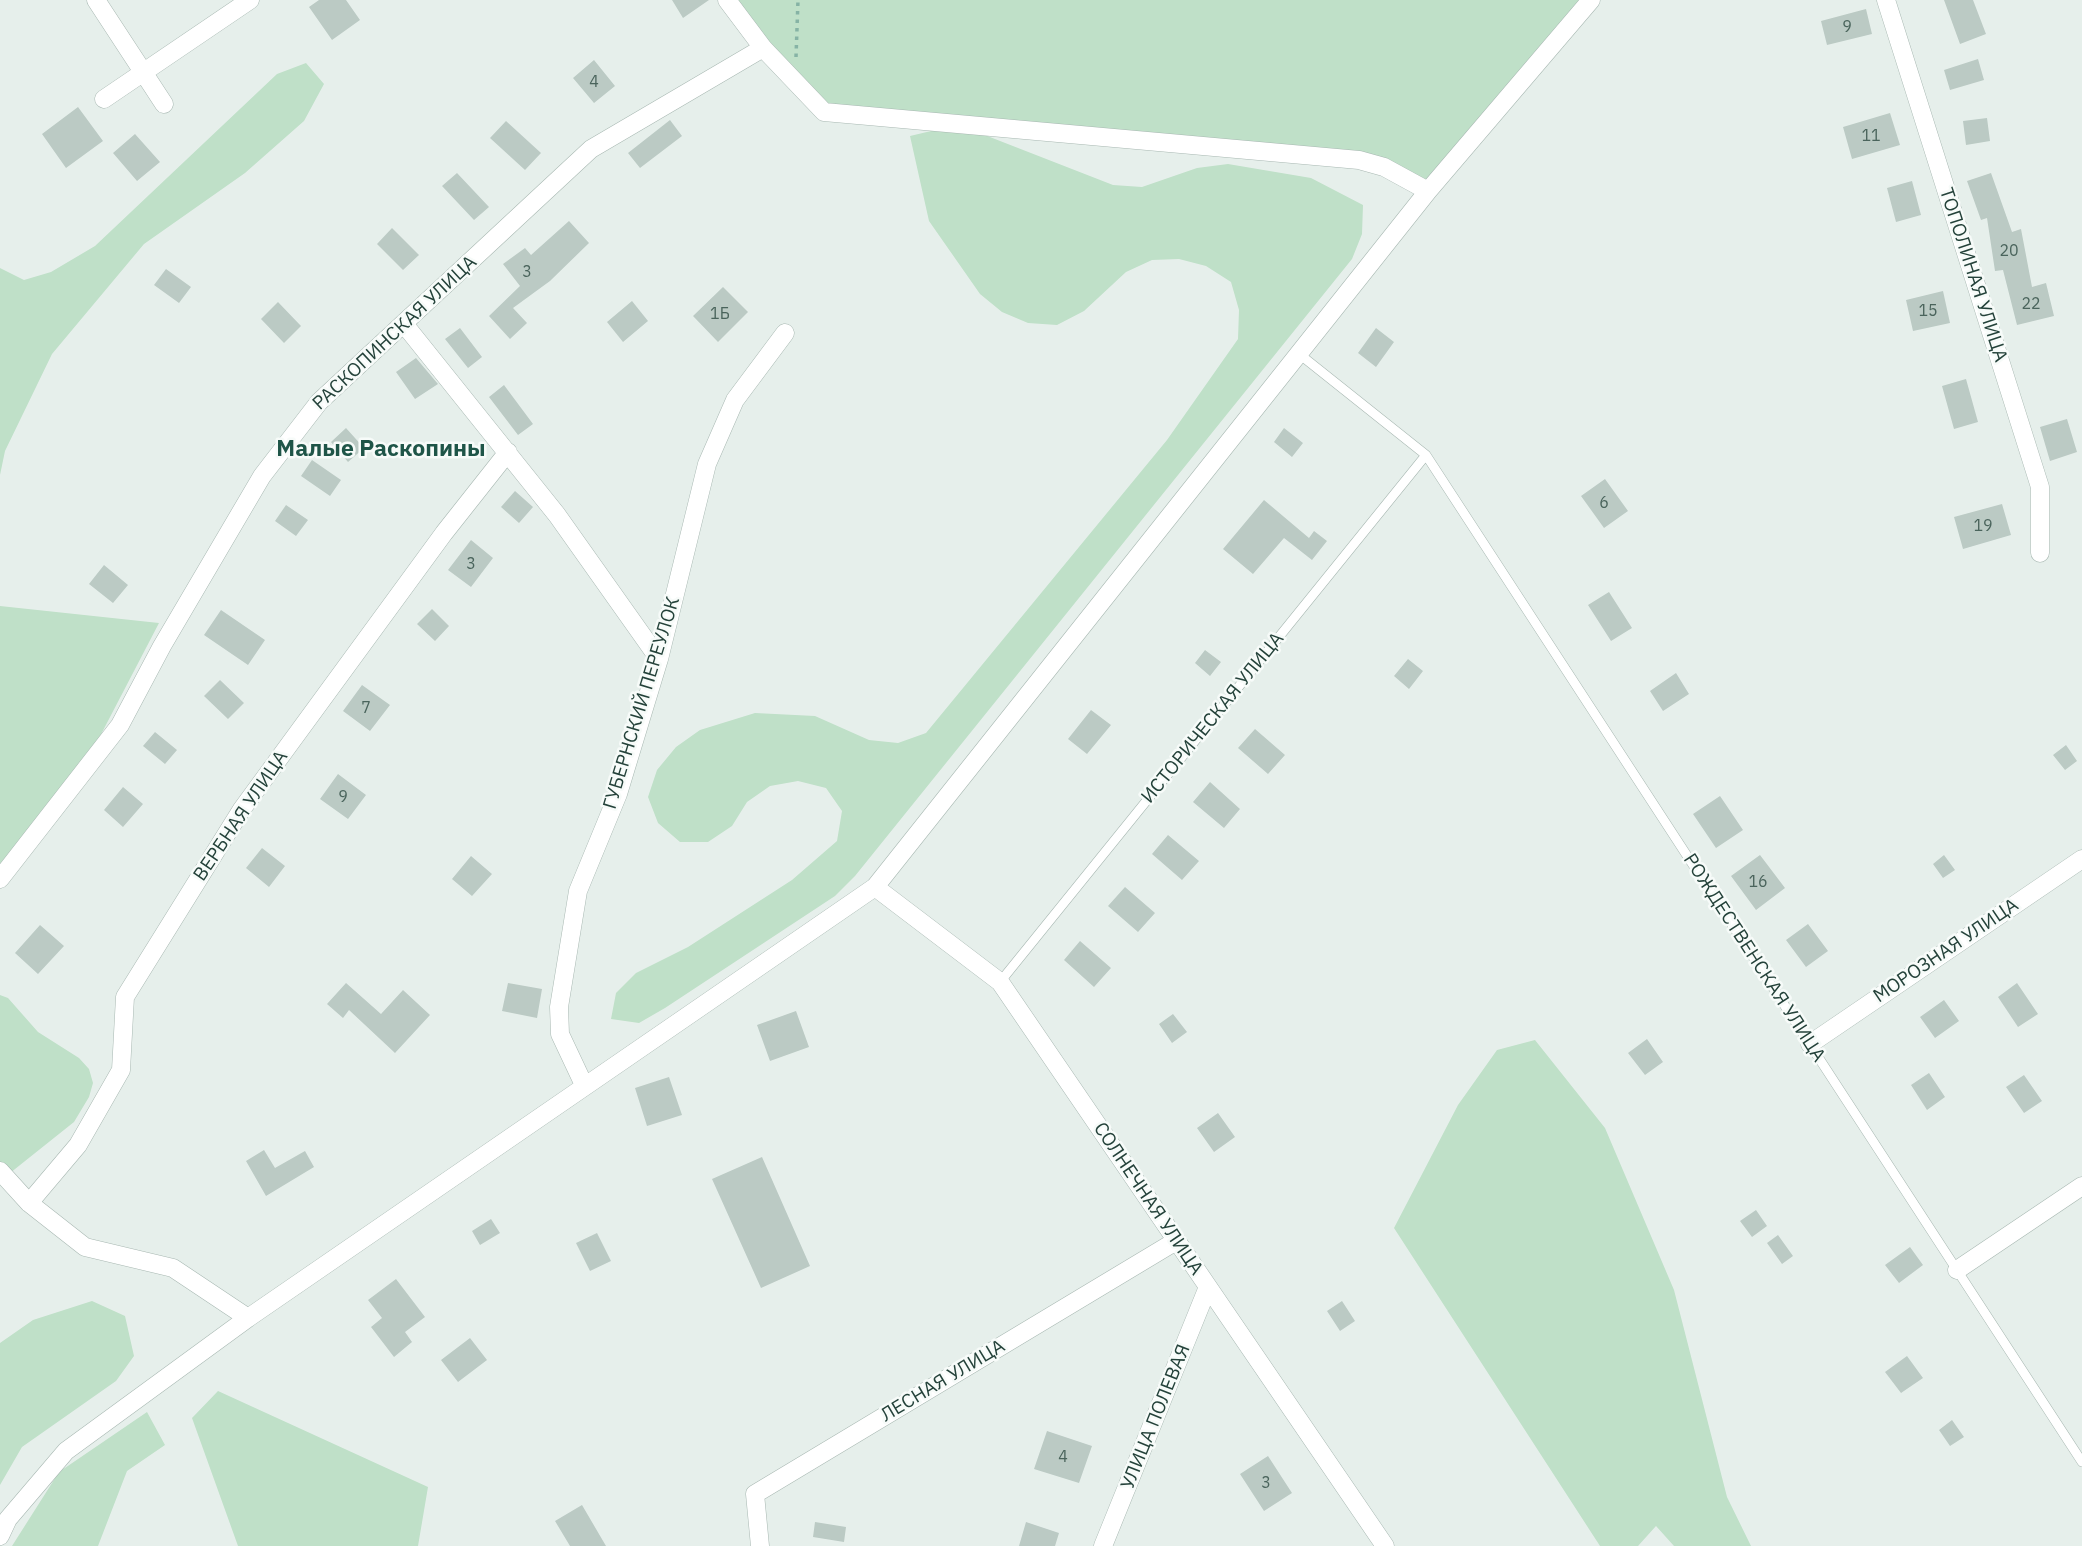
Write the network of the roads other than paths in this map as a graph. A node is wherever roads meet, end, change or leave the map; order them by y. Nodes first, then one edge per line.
1 (96, 0) edge
2 (250, 0) edge
3 (727, 0) edge
4 (1591, 0) edge
5 (1886, 0) edge
6 (763, 48) junction
7 (142, 72) junction
8 (104, 99) dead end
9 (164, 104) dead end
10 (1428, 191) junction
11 (404, 324) junction
12 (785, 333) dead end
13 (1298, 353) junction
14 (508, 452) junction
15 (1426, 455) junction
16 (2040, 553) dead end
17 (659, 659) junction
18 (2082, 859) edge
19 (0, 879) edge
20 (875, 887) junction
21 (1000, 982) junction
22 (1810, 1044) junction
23 (584, 1085) junction
24 (0, 1171) edge
25 (2082, 1186) edge
26 (29, 1203) junction
27 (1176, 1241) junction
28 (1958, 1270) junction
29 (1208, 1287) junction
30 (248, 1318) junction
31 (2082, 1462) edge
32 (0, 1536) edge
33 (760, 1546) edge
34 (1103, 1546) edge
35 (1385, 1546) edge

1 - 7 street
2 - 7 street
3 - 6 street
4 - 10 street
5 - 16 street, ТОПОЛИНАЯ УЛИЦА
6 - 10 street
6 - 11 street, РАСКОПИНСКАЯ УЛИЦА
7 - 8 street
7 - 9 street
10 - 13 street
11 - 14 street
11 - 19 street, РАСКОПИНСКАЯ УЛИЦА
12 - 17 street, ГУБЕРНСКИЙ ПЕРЕУЛОК
13 - 15 lane, РОЖДЕСТВЕНСКАЯ УЛИЦА
13 - 20 street
14 - 17 street
14 - 26 street, ВЕРБНАЯ УЛИЦА
15 - 21 lane, ИСТОРИЧЕСКАЯ УЛИЦА
15 - 22 lane, РОЖДЕСТВЕНСКАЯ УЛИЦА
17 - 23 street, ГУБЕРНСКИЙ ПЕРЕУЛОК
18 - 22 street, МОРОЗНАЯ УЛИЦА
20 - 21 street, СОЛНЕЧНАЯ УЛИЦА
20 - 23 street
21 - 27 street, СОЛНЕЧНАЯ УЛИЦА
22 - 28 lane, РОЖДЕСТВЕНСКАЯ УЛИЦА
23 - 30 street
24 - 26 street
25 - 28 street
26 - 30 street
27 - 29 street, СОЛНЕЧНАЯ УЛИЦА
27 - 33 street, ЛЕСНАЯ УЛИЦА
28 - 31 lane, РОЖДЕСТВЕНСКАЯ УЛИЦА
29 - 34 street, УЛИЦА ПОЛЕВАЯ
29 - 35 street, СОЛНЕЧНАЯ УЛИЦА
30 - 32 street

